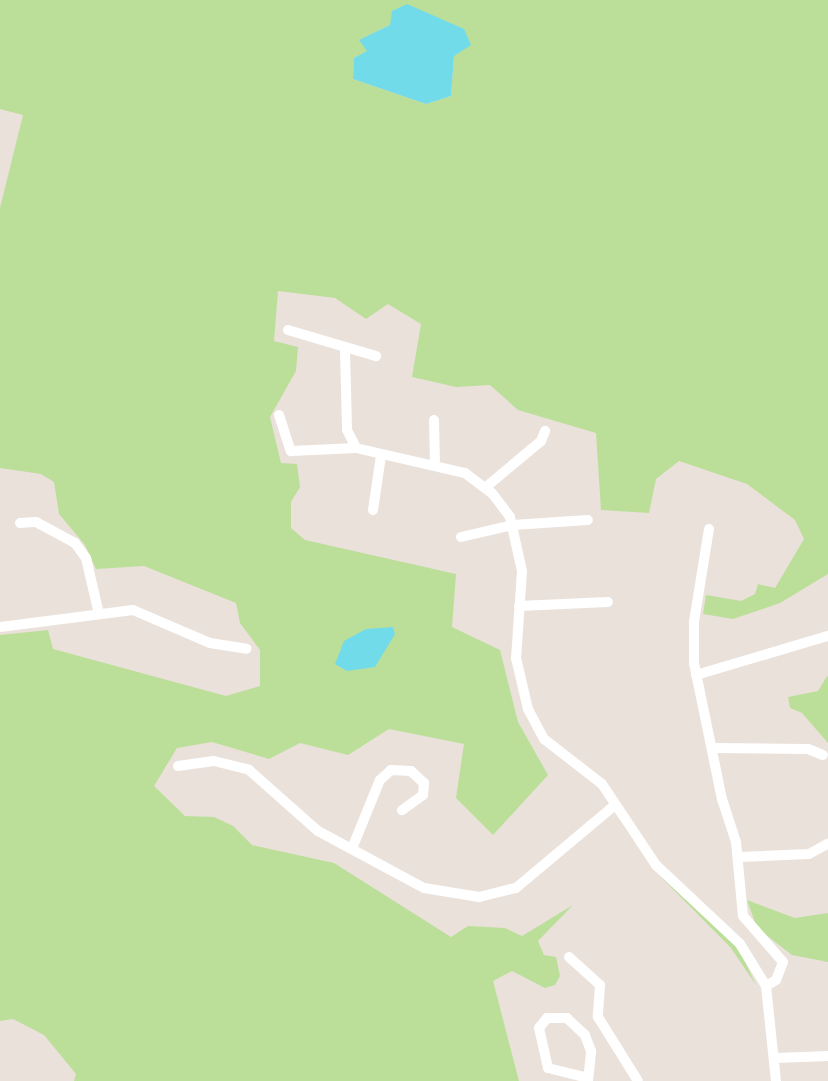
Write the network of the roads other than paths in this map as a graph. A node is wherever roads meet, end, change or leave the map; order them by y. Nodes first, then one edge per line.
1 (288, 330) dead end
2 (345, 351) junction
3 (376, 356) dead end
4 (279, 415) dead end
5 (434, 420) dead end
6 (545, 431) dead end
7 (356, 448) junction
8 (381, 456) junction
9 (435, 463) junction
10 (486, 487) junction
11 (373, 510) dead end
12 (588, 520) dead end
13 (20, 523) dead end
14 (513, 525) junction
15 (709, 529) dead end
16 (461, 537) dead end
17 (608, 602) dead end
18 (519, 606) junction
19 (99, 614) junction
20 (0, 627) edge
21 (828, 636) edge
22 (247, 649) dead end
23 (696, 675) junction
24 (713, 748) junction
25 (823, 755) dead end
26 (178, 766) dead end
27 (615, 805) junction
28 (402, 810) dead end
29 (827, 843) edge
30 (353, 846) junction
31 (739, 857) junction
32 (569, 957) dead end
33 (766, 986) junction
34 (828, 1056) edge
35 (775, 1058) junction
36 (588, 1080) edge
37 (638, 1081) edge
38 (776, 1081) edge

1 - 2 street
2 - 3 street
2 - 7 street
4 - 7 street
5 - 9 street
6 - 10 street
7 - 8 street
8 - 9 street
8 - 11 street
9 - 10 street
10 - 14 street
12 - 14 street
13 - 19 street
14 - 16 street
14 - 18 street
15 - 23 street
17 - 18 street
18 - 27 street
19 - 20 street
19 - 22 street
21 - 23 street
23 - 24 street
24 - 25 street
24 - 31 street
26 - 30 street
27 - 30 street
27 - 33 street
28 - 30 street
29 - 31 street
31 - 33 street
32 - 37 street
33 - 35 street
34 - 35 street
35 - 38 street
36 - 36 street

